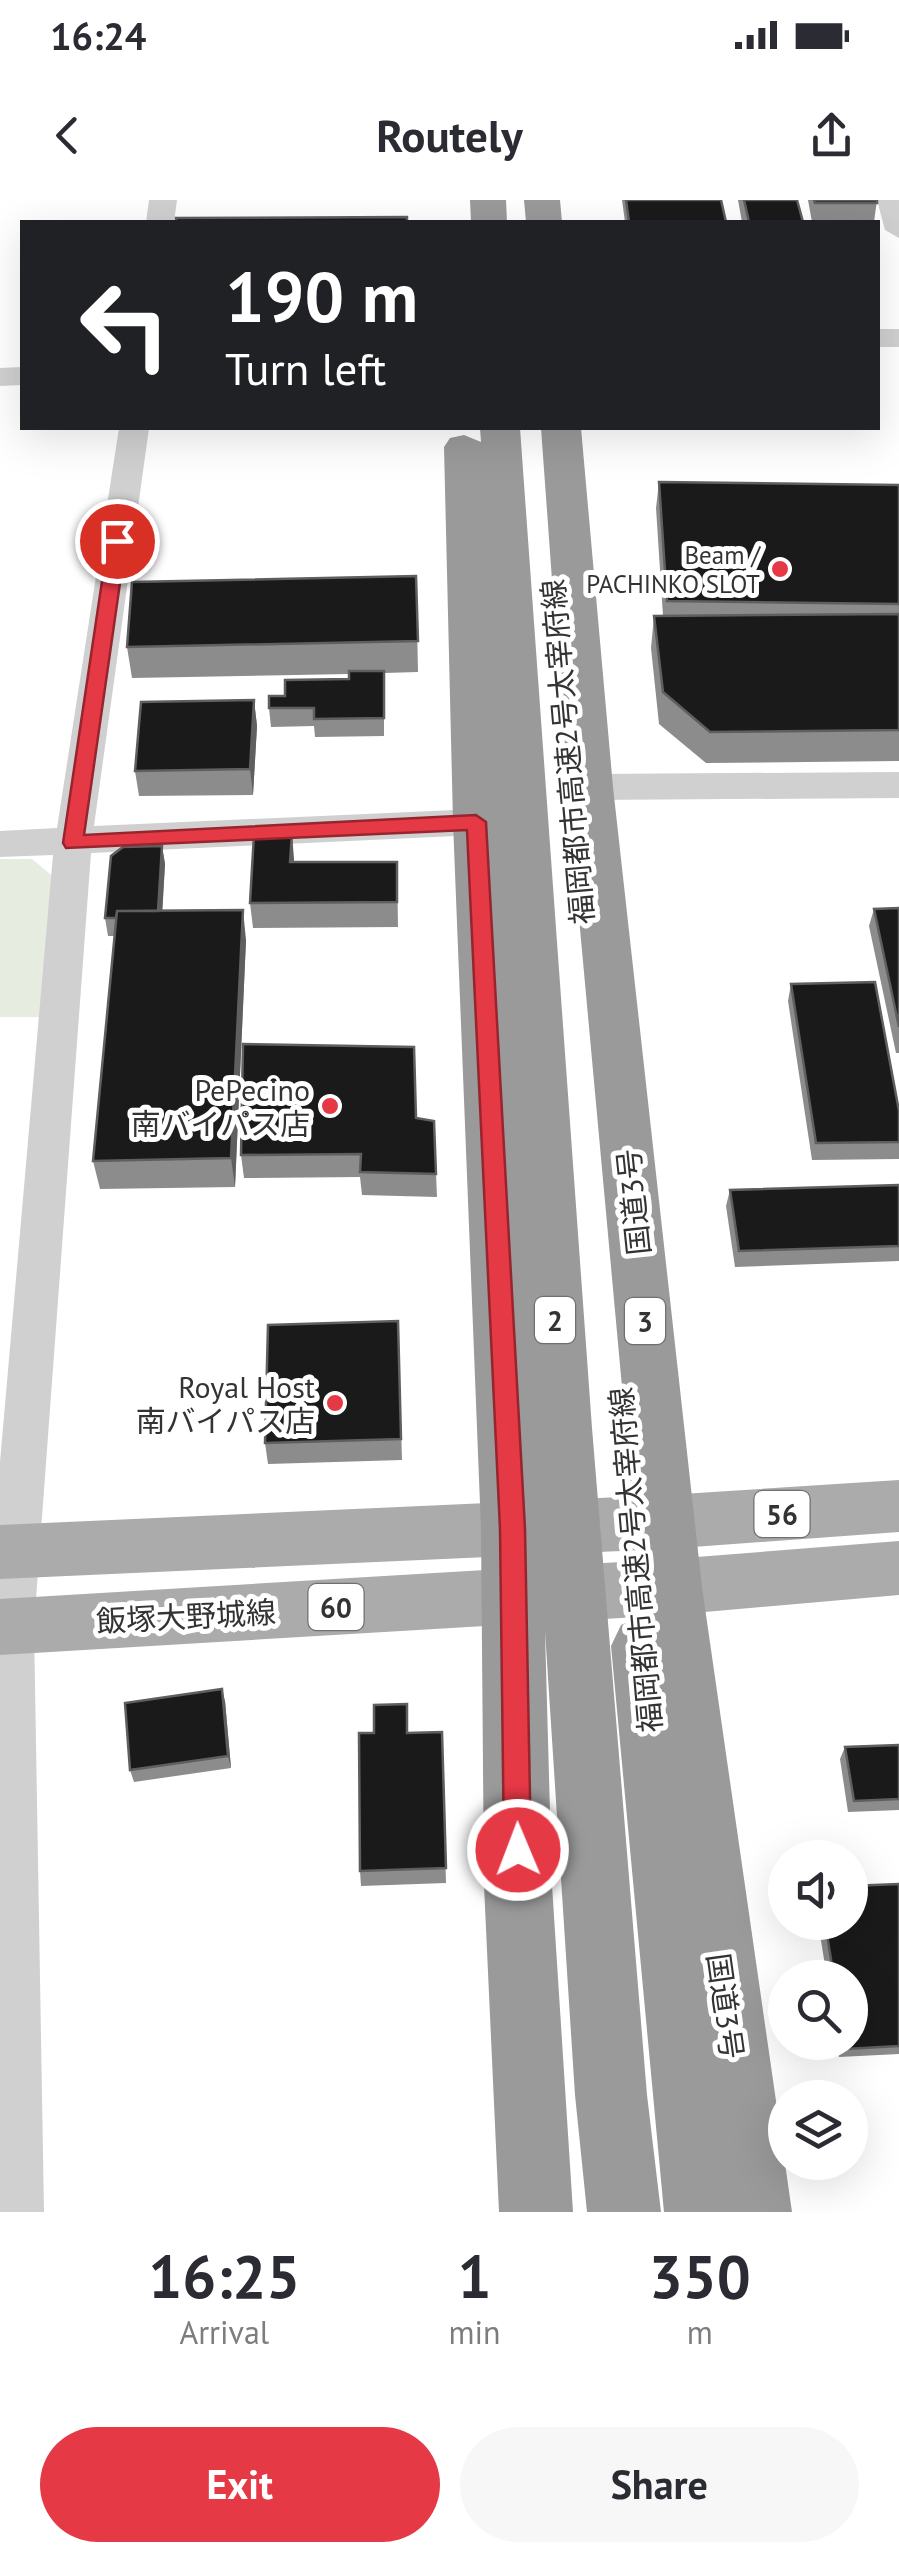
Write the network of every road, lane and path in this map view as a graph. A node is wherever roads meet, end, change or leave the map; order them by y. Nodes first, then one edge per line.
1 (891, 200) edge
2 (899, 230) edge
3 (134, 430) edge
4 (463, 430) edge
5 (500, 430) edge
6 (542, 430) edge
7 (561, 430) edge
8 (899, 785) edge
9 (590, 787) junction
10 (476, 822) junction
11 (73, 843) junction
12 (0, 844) edge
13 (899, 1506) edge
14 (666, 1522) junction
15 (512, 1529) junction
16 (8, 1552) edge
17 (899, 1568) edge
18 (672, 1587) junction
19 (512, 1597) junction
20 (5, 1627) edge
21 (15, 2212) edge
22 (536, 2212) edge
23 (624, 2212) edge
24 (701, 2212) edge
25 (755, 2212) edge

1 - 2 street
3 - 11 street
4 - 10 highway
5 - 23 highway, 福岡都市高速2号太宰府線 / 2
6 - 24 highway, 福岡都市高速2号太宰府線 / 2
7 - 9 highway, 国道3号 / 3
8 - 9 street
9 - 14 highway, 国道3号 / 3
10 - 11 street
10 - 15 highway
11 - 12 street
11 - 16 street
13 - 14 main road, 56
14 - 15 main road
14 - 18 highway, 国道3号 / 3
15 - 16 main road
15 - 19 highway
16 - 20 street
17 - 18 main road, 56
18 - 19 main road, 飯塚大野城線 / 60
18 - 25 highway, 国道3号 / 3
19 - 20 main road, 飯塚大野城線 / 60
19 - 22 highway
20 - 21 street

